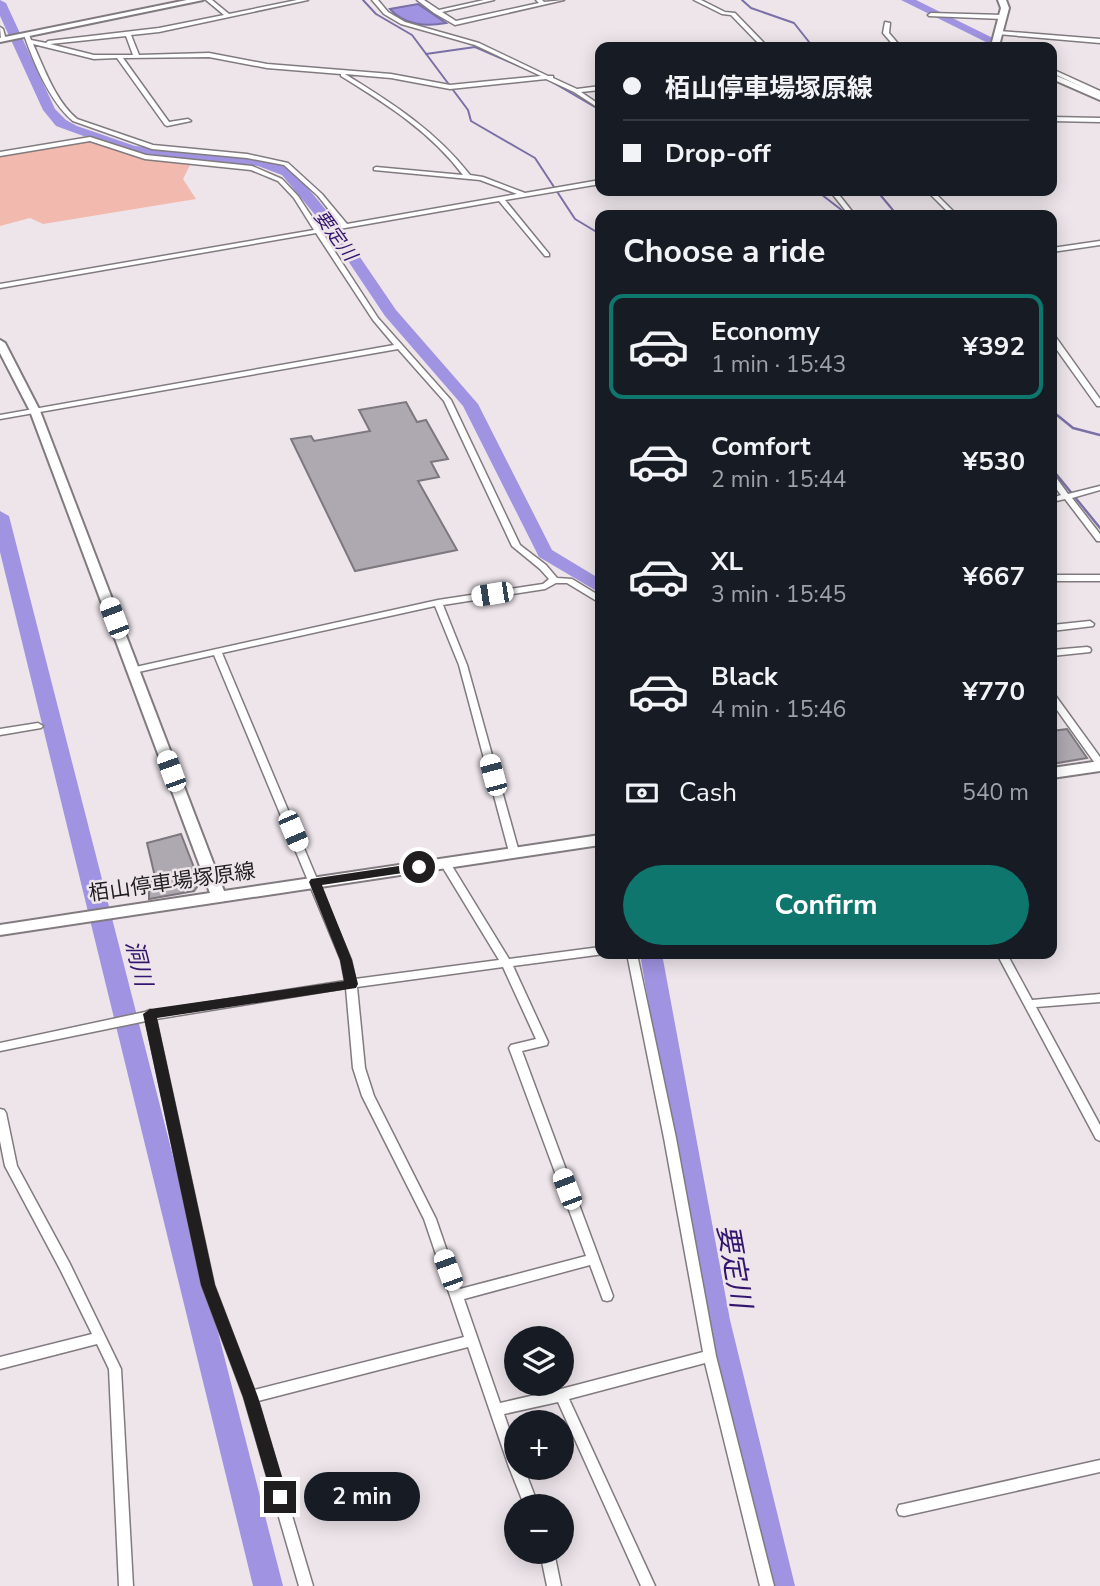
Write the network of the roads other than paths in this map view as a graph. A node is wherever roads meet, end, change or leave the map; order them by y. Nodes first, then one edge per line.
1 (199, 0) edge
2 (209, 0) edge
3 (304, 0) edge
4 (375, 0) edge
5 (420, 0) edge
6 (491, 0) edge
7 (561, 0) edge
8 (698, 0) edge
9 (1002, 0) edge
10 (541, 2) edge
11 (436, 12) junction
12 (931, 15) dead end
13 (228, 16) junction
14 (1003, 18) junction
15 (887, 23) dead end
16 (0, 29) edge
17 (128, 34) junction
18 (1033, 36) junction
19 (28, 38) junction
20 (2, 40) edge
21 (998, 41) edge
22 (1100, 41) edge
23 (760, 42) edge
24 (894, 42) edge
25 (1034, 42) edge
26 (41, 44) junction
27 (137, 57) junction
28 (120, 58) junction
29 (340, 73) junction
30 (1057, 74) edge
31 (551, 77) junction
32 (1057, 78) edge
33 (595, 89) edge
34 (576, 91) junction
35 (1100, 95) edge
36 (595, 104) edge
37 (1057, 119) edge
38 (1097, 120) edge
39 (188, 121) dead end
40 (1100, 126) edge
41 (0, 153) edge
42 (376, 169) dead end
43 (467, 176) junction
44 (595, 183) edge
45 (524, 195) junction
46 (837, 196) edge
47 (935, 196) edge
48 (500, 199) junction
49 (848, 210) edge
50 (949, 210) edge
51 (343, 227) junction
52 (322, 230) junction
53 (1100, 243) edge
54 (1057, 249) edge
55 (547, 255) dead end
56 (0, 286) edge
57 (0, 343) edge
58 (1057, 345) edge
59 (397, 347) junction
60 (1100, 404) edge
61 (35, 411) junction
62 (0, 417) edge
63 (1057, 483) edge
64 (1100, 488) edge
65 (1069, 495) junction
66 (1057, 499) edge
67 (1100, 539) edge
68 (1057, 578) edge
69 (1100, 578) edge
70 (554, 580) junction
71 (595, 597) edge
72 (438, 603) junction
73 (1090, 624) dead end
74 (1057, 627) edge
75 (1087, 650) dead end
76 (217, 651) junction
77 (1057, 653) edge
78 (134, 670) junction
79 (1057, 704) edge
80 (38, 726) dead end
81 (0, 732) edge
82 (1100, 765) edge
83 (1057, 772) edge
84 (595, 841) edge
85 (514, 852) junction
86 (445, 863) junction
87 (315, 882) junction
88 (218, 896) junction
89 (0, 930) edge
90 (595, 952) edge
91 (633, 959) edge
92 (1005, 959) edge
93 (506, 963) junction
94 (351, 984) junction
95 (1100, 998) edge
96 (1029, 1004) junction
97 (150, 1014) junction
98 (0, 1047) edge
99 (0, 1113) edge
100 (1100, 1136) edge
101 (594, 1259) junction
102 (457, 1295) junction
103 (607, 1296) dead end
104 (99, 1338) junction
105 (473, 1340) junction
106 (710, 1356) junction
107 (0, 1363) edge
108 (574, 1392) edge
109 (556, 1396) edge
110 (561, 1396) edge
111 (250, 1397) junction
112 (498, 1409) junction
113 (504, 1427) edge
114 (1100, 1466) edge
115 (904, 1510) dead end
116 (549, 1564) edge
117 (126, 1586) edge
118 (306, 1586) edge
119 (554, 1586) edge
120 (648, 1586) edge
121 (767, 1586) edge

1 - 19 street
2 - 13 street
3 - 13 street
4 - 31 street
5 - 11 street
6 - 11 street
7 - 10 street
8 - 23 street
9 - 14 street
10 - 11 street
12 - 14 street
13 - 17 street
14 - 21 street
15 - 24 street
16 - 20 street
17 - 26 street
17 - 27 street
18 - 21 street
18 - 22 street
18 - 25 street
19 - 20 street
19 - 26 street
19 - 51 street
26 - 28 street
27 - 28 street
27 - 29 street
28 - 39 street
29 - 31 street
29 - 43 street
30 - 35 street
31 - 34 street
32 - 35 street
33 - 34 street
34 - 36 street
37 - 38 street
38 - 40 street
41 - 52 street
42 - 43 street
43 - 45 street
44 - 45 street
45 - 48 street
46 - 49 street
47 - 50 street
48 - 51 street
48 - 55 street
51 - 52 street
52 - 56 street
52 - 59 street
53 - 54 street
57 - 61 street
58 - 60 street
59 - 61 street
59 - 70 street
61 - 62 street
61 - 78 street
63 - 65 street
64 - 65 street
65 - 66 street
65 - 67 street
68 - 69 street
70 - 71 street
70 - 72 street
72 - 76 street
72 - 85 street
73 - 74 street
75 - 77 street
76 - 78 street
76 - 87 street
78 - 88 street
79 - 82 street
80 - 81 street
82 - 83 street
84 - 85 street, 栢山停車場塚原線
85 - 86 street, 栢山停車場塚原線
86 - 87 street, 栢山停車場塚原線
86 - 93 street
87 - 88 street, 栢山停車場塚原線
87 - 94 street
88 - 89 street, 栢山停車場塚原線
90 - 93 street
91 - 106 street
92 - 96 street
93 - 94 street
93 - 101 street
94 - 97 street
94 - 102 street
95 - 96 street
96 - 100 street
97 - 98 street
97 - 111 street
99 - 104 street
101 - 102 street
101 - 103 street
102 - 105 street
104 - 107 street
104 - 117 street
105 - 111 street
105 - 112 street
106 - 108 street
106 - 121 street
109 - 112 street
110 - 120 street
111 - 118 street
112 - 113 street
114 - 115 street
116 - 119 street

